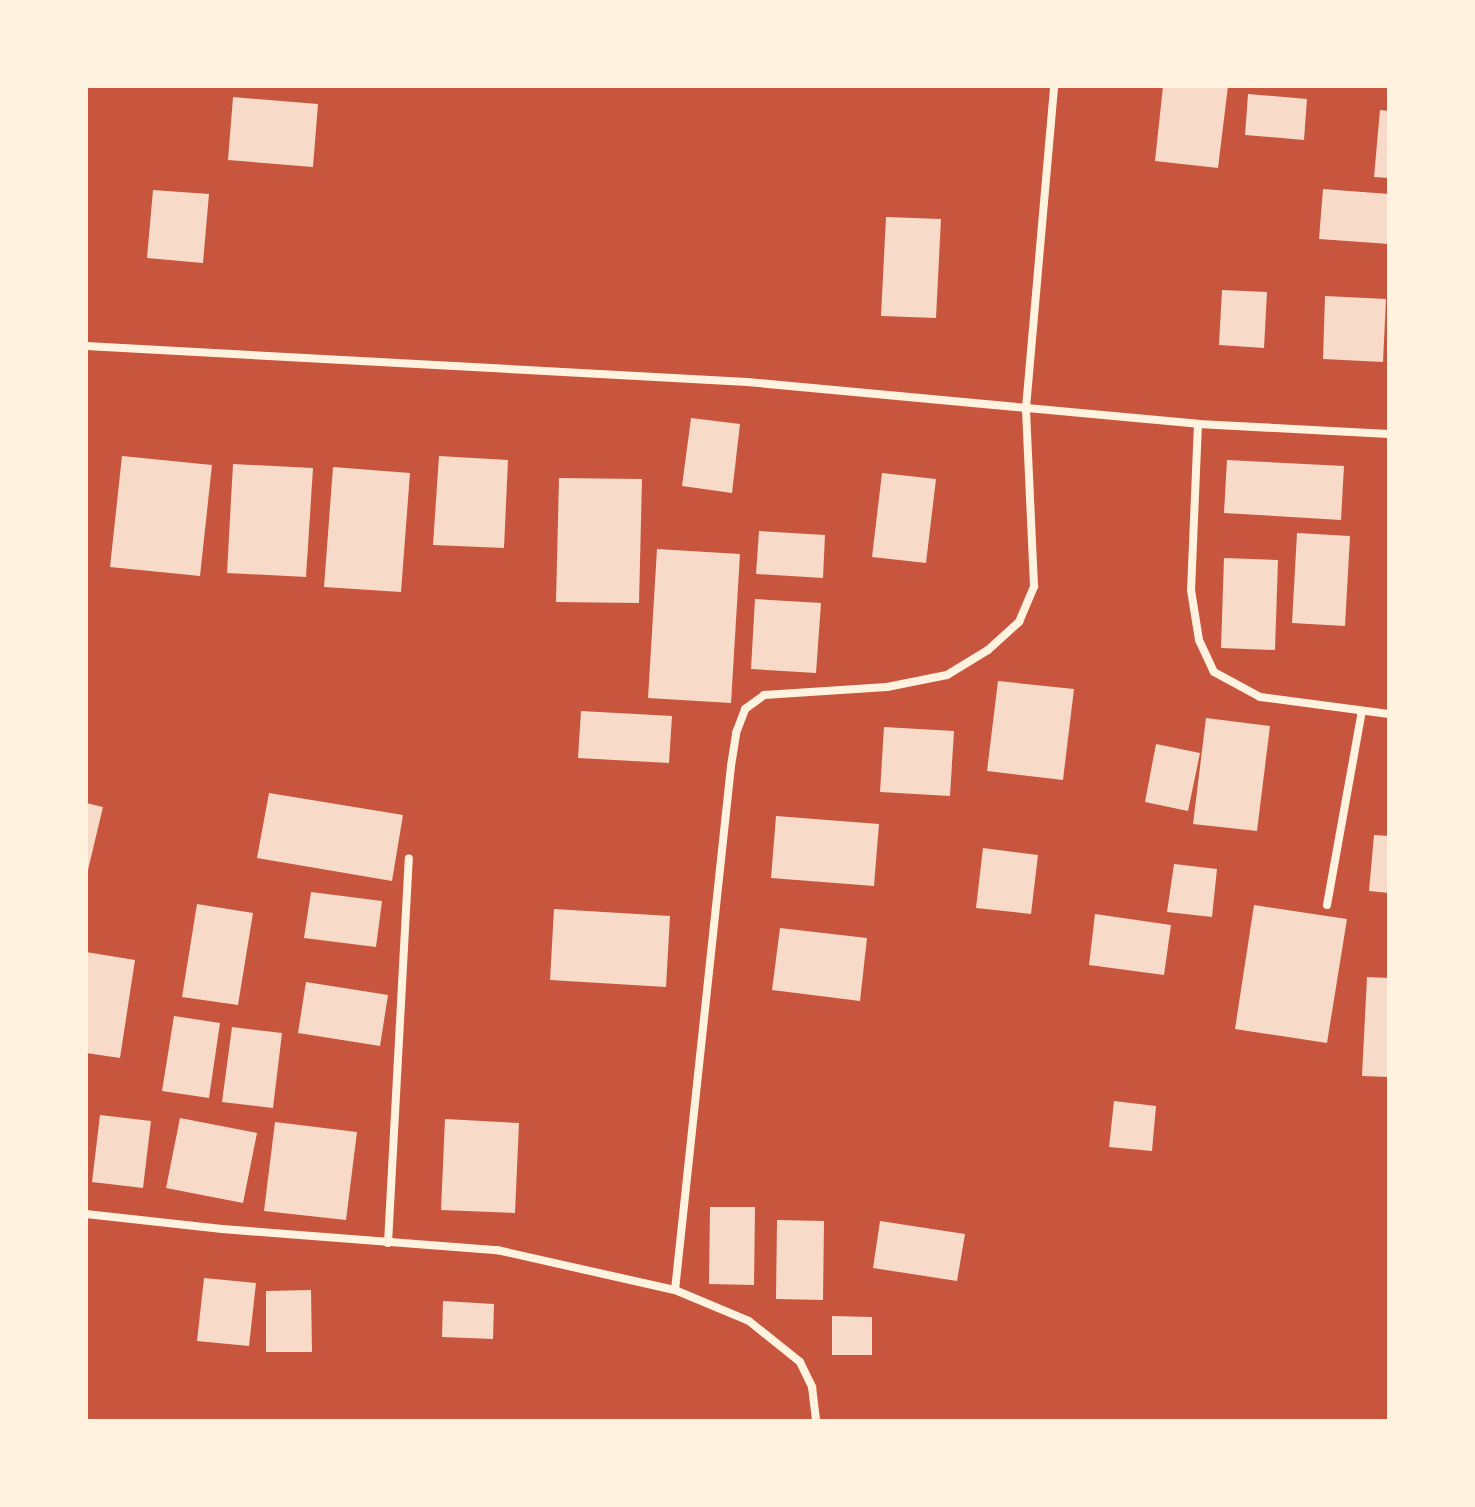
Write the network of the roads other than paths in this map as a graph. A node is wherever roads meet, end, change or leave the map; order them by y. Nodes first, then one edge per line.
1 (1054, 86) edge
2 (86, 346) edge
3 (1026, 408) junction
4 (1198, 424) junction
5 (1389, 434) edge
6 (1362, 711) junction
7 (1389, 714) edge
8 (409, 859) dead end
9 (1327, 905) dead end
10 (86, 1214) edge
11 (388, 1243) junction
12 (675, 1290) junction
13 (816, 1421) edge

1 - 3 street
2 - 3 street
3 - 4 street
3 - 12 street
4 - 5 street
4 - 6 street
6 - 7 street
6 - 9 street
8 - 11 street
10 - 11 street
11 - 12 street
12 - 13 street

